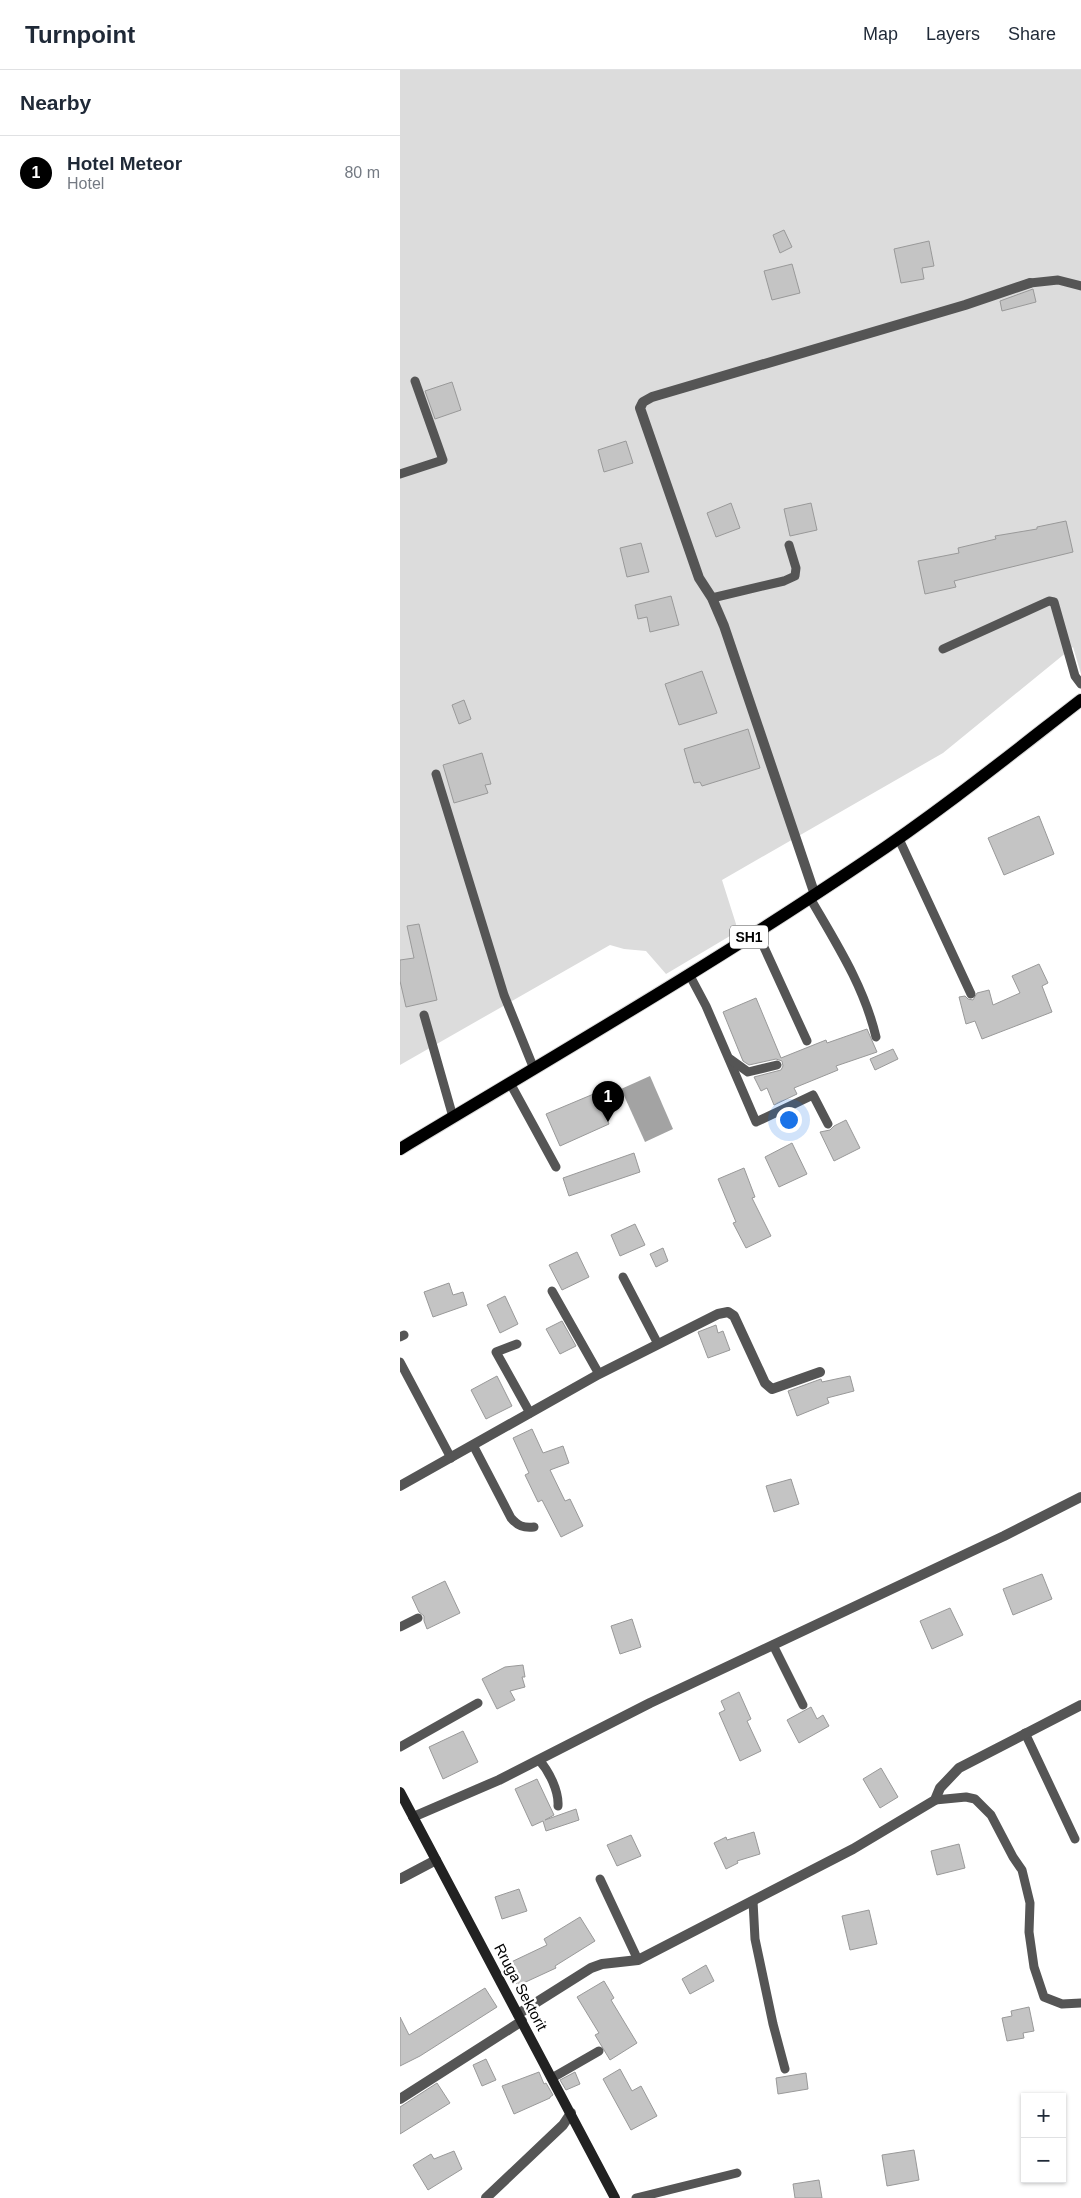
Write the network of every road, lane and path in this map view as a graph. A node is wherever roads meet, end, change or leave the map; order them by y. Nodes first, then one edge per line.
1 (1030, 283) joint
2 (1081, 286) edge
3 (415, 381) dead end
4 (400, 474) edge
5 (789, 545) dead end
6 (712, 598) junction
7 (943, 649) dead end
8 (1081, 684) edge
9 (1081, 700) edge
10 (436, 774) dead end
11 (898, 837) junction
12 (812, 896) junction
13 (757, 932) junction
14 (689, 974) junction
15 (971, 994) dead end
16 (424, 1015) dead end
17 (876, 1037) dead end
18 (807, 1041) dead end
19 (730, 1059) junction
20 (776, 1065) dead end
21 (534, 1069) junction
22 (510, 1083) junction
23 (453, 1117) junction
24 (828, 1124) dead end
25 (400, 1149) edge
26 (556, 1168) dead end
27 (623, 1277) dead end
28 (552, 1291) dead end
29 (517, 1344) dead end
30 (658, 1344) junction
31 (400, 1362) edge
32 (820, 1372) dead end
33 (599, 1374) junction
34 (530, 1413) junction
35 (473, 1445) junction
36 (451, 1458) junction
37 (400, 1486) edge
38 (1081, 1497) edge
39 (534, 1527) dead end
40 (418, 1618) dead end
41 (400, 1627) edge
42 (773, 1645) junction
43 (478, 1703) dead end
44 (1081, 1705) edge
45 (803, 1706) dead end
46 (1025, 1733) junction
47 (400, 1747) edge
48 (539, 1760) junction
49 (400, 1792) edge
50 (935, 1800) junction
51 (558, 1806) dead end
52 (413, 1817) junction
53 (1075, 1839) dead end
54 (436, 1860) junction
55 (400, 1879) edge
56 (600, 1879) dead end
57 (753, 1901) junction
58 (638, 1960) junction
59 (1081, 2003) edge
60 (520, 2017) junction
61 (599, 2051) dead end
62 (785, 2069) dead end
63 (552, 2078) junction
64 (400, 2099) edge
65 (571, 2113) junction
66 (737, 2173) dead end
67 (486, 2198) edge
68 (615, 2198) edge
69 (636, 2198) edge

1 - 2 lane
1 - 6 street
3 - 4 lane
5 - 6 lane
6 - 12 street
7 - 8 lane
9 - 11 main road, SH1
10 - 21 lane
11 - 12 main road, SH1
11 - 15 lane
12 - 13 main road, SH1
12 - 17 lane
13 - 14 main road, SH1
13 - 18 lane
14 - 19 lane
14 - 21 main road, SH1
16 - 23 lane
19 - 20 lane
19 - 24 lane
21 - 22 main road, SH1
22 - 23 main road, SH1
22 - 26 lane
23 - 25 main road, SH1
27 - 30 lane
28 - 33 lane
29 - 34 lane
30 - 32 street
30 - 33 street
31 - 36 lane
33 - 34 street
34 - 35 street
35 - 36 street
35 - 39 lane
36 - 37 street
38 - 42 street
40 - 41 lane
42 - 45 lane
42 - 48 street
43 - 47 lane
44 - 46 street
46 - 50 street
46 - 53 lane
48 - 51 lane
48 - 52 street
49 - 52 street, Rruga Sektorit
50 - 57 street
50 - 59 lane
52 - 54 street, Rruga Sektorit
54 - 55 street
54 - 60 street, Rruga Sektorit
56 - 58 lane
57 - 58 street
57 - 62 lane
58 - 60 street
60 - 63 street, Rruga Sektorit
60 - 64 street
61 - 63 lane
63 - 65 street, Rruga Sektorit
65 - 67 street
65 - 68 street, Rruga Sektorit
66 - 69 lane

